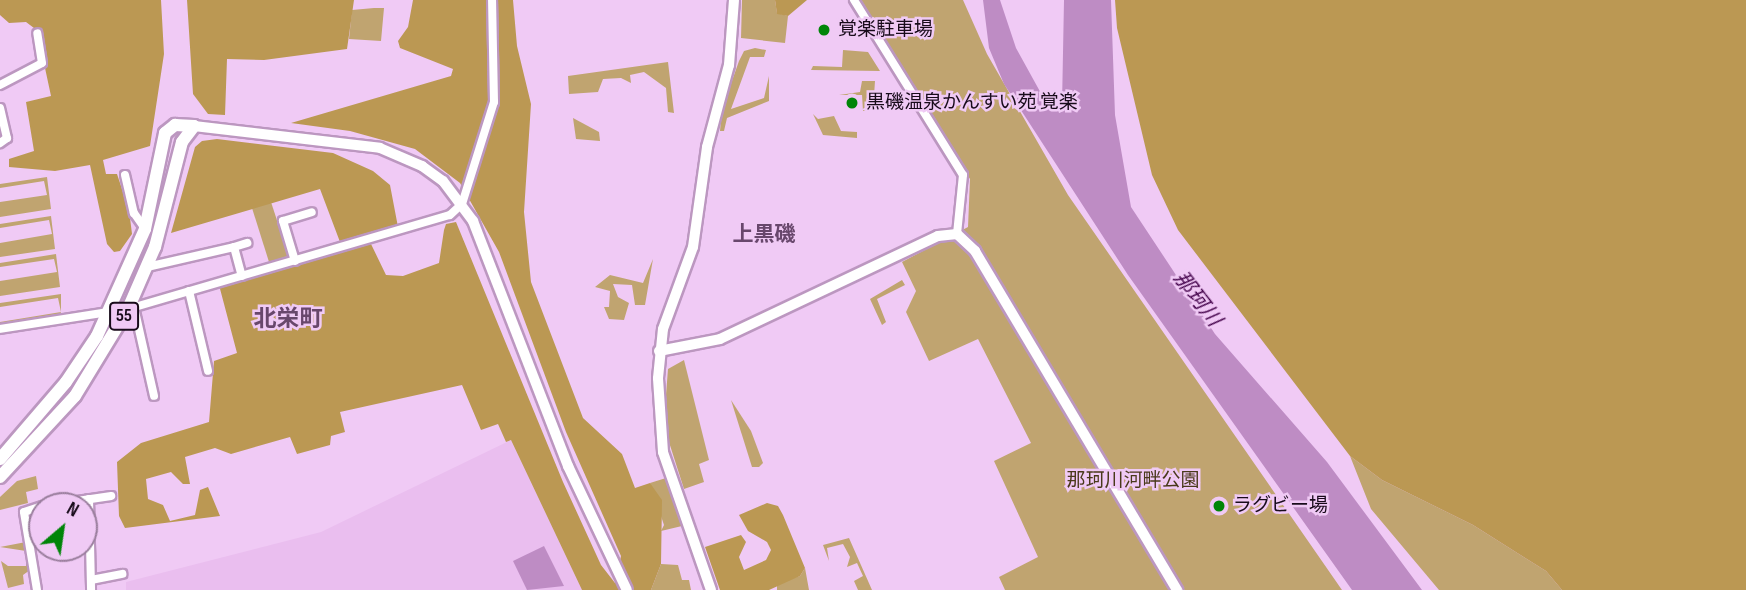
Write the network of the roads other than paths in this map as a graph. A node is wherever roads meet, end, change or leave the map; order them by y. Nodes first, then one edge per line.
1 (492, 0) edge
2 (734, 0) edge
3 (854, 0) edge
4 (37, 33) dead end
5 (0, 85) edge
6 (0, 108) edge
7 (194, 126) junction
8 (0, 143) edge
9 (125, 175) dead end
10 (462, 204) junction
11 (312, 212) dead end
12 (145, 229) junction
13 (957, 234) junction
14 (247, 243) dead end
15 (234, 247) junction
16 (295, 261) junction
17 (147, 267) junction
18 (242, 276) junction
19 (189, 292) junction
20 (131, 308) junction
21 (110, 313) junction
22 (0, 329) edge
23 (659, 351) junction
24 (208, 371) dead end
25 (154, 396) dead end
26 (0, 459) edge
27 (0, 477) edge
28 (111, 496) dead end
29 (98, 498) edge
30 (28, 511) edge
31 (28, 536) edge
32 (32, 562) edge
33 (90, 562) edge
34 (122, 574) dead end
35 (91, 585) edge
36 (37, 590) edge
37 (627, 590) edge
38 (710, 590) edge
39 (1177, 590) edge

1 - 10 street
2 - 23 street
3 - 13 street
4 - 5 street
6 - 8 street
7 - 10 street
7 - 12 main road, 55
7 - 17 main road, 55
9 - 12 street
10 - 16 street
10 - 37 street
11 - 16 street
12 - 21 main road, 55
13 - 23 street
13 - 39 street
14 - 15 street
15 - 17 street
15 - 18 street
16 - 18 street
17 - 20 main road, 55
18 - 19 street
19 - 20 street
19 - 24 street
20 - 21 street
20 - 25 street
20 - 27 main road, 55
21 - 22 street
21 - 26 main road, 55
23 - 38 street
28 - 29 street
30 - 31 street
32 - 36 street
33 - 35 street
34 - 35 street

